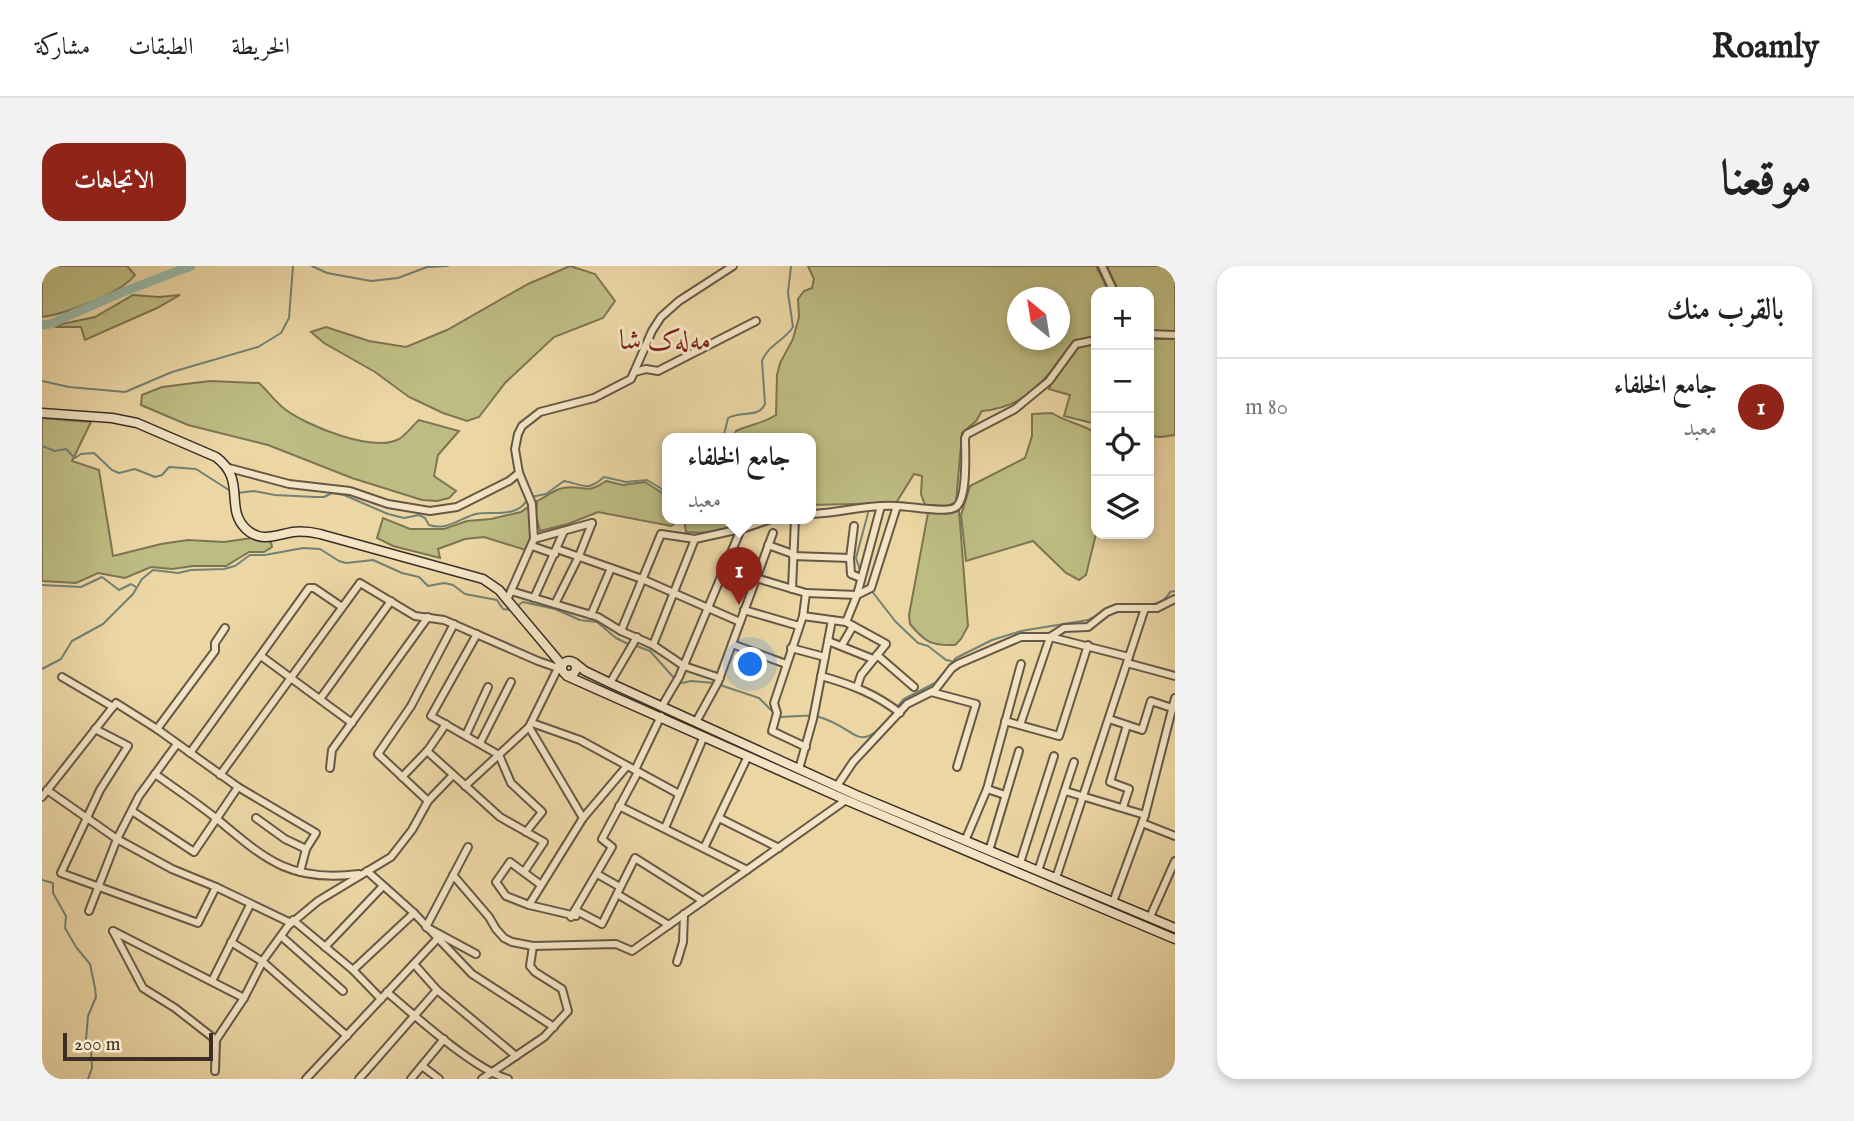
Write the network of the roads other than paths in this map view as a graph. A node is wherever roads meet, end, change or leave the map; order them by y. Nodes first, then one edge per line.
1 (733, 266) edge
2 (1102, 266) edge
3 (1112, 287) edge
4 (757, 321) dead end
5 (1154, 334) edge
6 (1175, 335) edge
7 (1091, 341) edge
8 (635, 372) junction
9 (42, 413) edge
10 (229, 468) junction
11 (519, 473) junction
12 (881, 506) junction
13 (897, 506) junction
14 (816, 514) edge
15 (756, 524) edge
16 (795, 524) edge
17 (854, 526) dead end
18 (741, 529) junction
19 (564, 531) junction
20 (773, 533) dead end
21 (534, 538) junction
22 (695, 539) junction
23 (768, 545) junction
24 (531, 547) junction
25 (556, 551) junction
26 (793, 555) junction
27 (579, 556) junction
28 (850, 558) junction
29 (611, 568) junction
30 (757, 578) junction
31 (861, 578) junction
32 (642, 579) junction
33 (792, 589) junction
34 (674, 593) junction
35 (806, 593) junction
36 (857, 595) junction
37 (534, 598) junction
38 (1175, 599) edge
39 (391, 601) junction
40 (511, 601) junction
41 (555, 604) junction
42 (342, 607) junction
43 (708, 608) junction
44 (1145, 608) junction
45 (744, 610) junction
46 (591, 615) junction
47 (803, 616) junction
48 (428, 617) junction
49 (832, 620) junction
50 (740, 622) junction
51 (846, 622) junction
52 (454, 624) junction
53 (799, 626) junction
54 (853, 626) junction
55 (225, 628) dead end
56 (621, 631) junction
57 (477, 634) junction
58 (637, 637) junction
59 (1050, 637) junction
60 (828, 642) junction
61 (732, 644) junction
62 (653, 645) junction
63 (842, 645) junction
64 (1088, 645) junction
65 (791, 648) junction
66 (261, 656) junction
67 (825, 657) junction
68 (875, 657) junction
69 (1128, 660) junction
70 (786, 664) junction
71 (1021, 664) dead end
72 (684, 666) junction
73 (566, 667) junction
74 (821, 676) junction
75 (1175, 676) edge
76 (62, 677) dead end
77 (290, 677) junction
78 (511, 682) dead end
79 (718, 682) junction
80 (610, 683) junction
81 (488, 687) dead end
82 (857, 687) junction
83 (914, 687) dead end
84 (931, 692) junction
85 (1175, 698) edge
86 (320, 699) junction
87 (662, 706) junction
88 (113, 707) junction
89 (1172, 708) junction
90 (898, 711) junction
91 (661, 716) junction
92 (1109, 719) junction
93 (1005, 721) junction
94 (696, 722) junction
95 (352, 723) junction
96 (446, 724) junction
97 (1020, 724) junction
98 (531, 725) junction
99 (1127, 725) junction
100 (95, 729) junction
101 (158, 729) junction
102 (466, 735) junction
103 (704, 736) junction
104 (480, 743) junction
105 (177, 744) junction
106 (806, 747) junction
107 (426, 751) junction
108 (1019, 751) dead end
109 (190, 753) junction
110 (499, 755) junction
111 (748, 756) junction
112 (1054, 756) dead end
113 (772, 762) junction
114 (1074, 762) dead end
115 (626, 766) junction
116 (783, 767) junction
117 (957, 767) dead end
118 (330, 768) dead end
119 (799, 769) junction
120 (636, 771) junction
121 (155, 774) junction
122 (220, 775) junction
123 (453, 775) junction
124 (402, 777) junction
125 (465, 786) junction
126 (837, 786) junction
127 (238, 788) junction
128 (987, 789) junction
129 (47, 790) junction
130 (1065, 792) junction
131 (680, 794) junction
132 (1005, 795) junction
133 (42, 797) edge
134 (1084, 797) junction
135 (846, 800) junction
136 (428, 801) junction
137 (619, 806) junction
138 (1123, 807) junction
139 (132, 811) junction
140 (1145, 815) junction
141 (88, 817) junction
142 (256, 818) dead end
143 (583, 818) junction
144 (719, 818) junction
145 (217, 819) junction
146 (1142, 823) junction
147 (665, 828) junction
148 (526, 832) junction
149 (1175, 836) edge
150 (117, 839) junction
151 (966, 845) junction
152 (468, 848) dead end
153 (704, 848) junction
154 (779, 848) junction
155 (306, 849) junction
156 (984, 852) junction
157 (1175, 862) edge
158 (1020, 863) junction
159 (747, 870) junction
160 (1038, 871) junction
161 (300, 872) junction
162 (365, 872) junction
163 (524, 872) junction
164 (597, 874) junction
165 (453, 875) junction
166 (1056, 878) junction
167 (97, 886) junction
168 (383, 886) junction
169 (541, 886) junction
170 (216, 887) junction
171 (618, 891) junction
172 (703, 901) junction
173 (1113, 902) junction
174 (250, 905) junction
175 (529, 905) junction
176 (89, 911) dead end
177 (414, 914) junction
178 (573, 914) junction
179 (684, 914) junction
180 (1150, 917) junction
181 (292, 922) junction
182 (669, 925) junction
183 (426, 927) junction
184 (1175, 928) edge
185 (281, 936) junction
186 (438, 938) junction
187 (1175, 939) edge
188 (231, 942) junction
189 (533, 946) junction
190 (326, 947) junction
191 (476, 954) dead end
192 (263, 962) junction
193 (677, 962) dead end
194 (414, 964) junction
195 (353, 970) junction
196 (212, 981) junction
197 (437, 990) junction
198 (343, 991) dead end
199 (387, 992) junction
200 (244, 998) junction
201 (382, 999) junction
202 (415, 1015) junction
203 (554, 1027) junction
204 (346, 1036) junction
205 (444, 1039) junction
206 (216, 1040) junction
207 (516, 1056) junction
208 (422, 1066) junction
209 (215, 1070) dead end
210 (492, 1072) junction
211 (306, 1079) edge
212 (359, 1079) edge
213 (411, 1079) edge
214 (439, 1079) edge
215 (482, 1079) edge
216 (508, 1079) edge

1 - 8 street
2 - 3 street
4 - 8 street
5 - 6 street
7 - 13 street
8 - 11 street
9 - 10 main road
10 - 11 street
10 - 40 main road
11 - 21 street
12 - 13 street
12 - 14 street
12 - 31 street
13 - 36 street
15 - 18 street
16 - 26 street
17 - 28 street
18 - 22 street
18 - 43 street
19 - 21 street
19 - 25 street
19 - 27 street
20 - 23 street
21 - 24 street
22 - 32 street
22 - 34 street
23 - 26 street
23 - 30 street
24 - 25 street
24 - 40 street
25 - 27 street
25 - 37 street
26 - 28 street
26 - 33 street
27 - 29 street
27 - 41 street
28 - 31 street
29 - 32 street
29 - 46 street
30 - 33 street
30 - 45 street
31 - 36 street
32 - 34 street
32 - 56 street
33 - 35 street
34 - 43 street
34 - 62 street
35 - 36 street
35 - 47 street
36 - 51 street
37 - 40 street
37 - 41 street
38 - 44 street
39 - 42 street
39 - 48 street
39 - 86 street
40 - 73 main road
41 - 46 street
42 - 66 street
42 - 77 street
43 - 50 street
43 - 72 street
44 - 59 street
44 - 69 street
45 - 50 street
45 - 53 street
46 - 56 street
47 - 49 street
47 - 53 street
48 - 52 street
48 - 95 street
49 - 51 street
49 - 60 street
50 - 61 street
51 - 54 street
52 - 57 street
52 - 124 street
53 - 65 street
54 - 63 street
54 - 68 street
55 - 101 street
56 - 58 street
57 - 73 street
57 - 96 street
58 - 62 street
58 - 80 street
59 - 64 street
59 - 84 street
59 - 97 street
60 - 63 street
60 - 67 street
61 - 70 street
61 - 79 street
62 - 72 street
63 - 68 street
64 - 69 street
64 - 97 street
65 - 67 street
65 - 70 street
66 - 77 street
66 - 109 street
67 - 74 street
68 - 82 street
68 - 83 street
69 - 75 street
69 - 92 street
70 - 106 street
71 - 93 street
72 - 79 street
72 - 87 street
73 - 80 main road
73 - 91 main road
73 - 98 street
74 - 82 street
74 - 106 street
76 - 88 street
77 - 86 street
77 - 122 street
78 - 104 street
79 - 94 street
80 - 87 main road
81 - 102 street
82 - 90 street
84 - 90 street
84 - 117 street
85 - 89 street
86 - 95 street
87 - 94 main road
88 - 100 street
88 - 101 street
89 - 99 street
89 - 140 street
90 - 126 street
91 - 103 main road
91 - 120 street
92 - 99 street
92 - 134 street
93 - 97 street
93 - 128 street
94 - 113 main road
95 - 118 street
96 - 102 street
96 - 107 street
98 - 110 street
98 - 115 street
98 - 143 street
99 - 138 street
100 - 129 street
100 - 141 street
101 - 105 street
102 - 104 street
103 - 111 main road
103 - 131 street
104 - 110 street
105 - 109 street
105 - 121 street
106 - 119 street
107 - 123 street
107 - 124 street
108 - 132 street
109 - 122 street
110 - 125 street
110 - 148 street
111 - 113 main road
111 - 144 street
112 - 158 street
113 - 116 main road
114 - 130 street
115 - 120 street
115 - 143 street
116 - 119 main road
116 - 135 main road
119 - 126 main road
120 - 131 street
120 - 137 street
121 - 139 street
121 - 145 street
122 - 127 street
123 - 125 street
123 - 136 street
124 - 136 street
125 - 148 street
126 - 151 main road
127 - 145 street
127 - 155 street
128 - 132 street
128 - 151 street
129 - 133 street
129 - 141 street
130 - 134 street
130 - 160 street
131 - 147 street
132 - 156 street
134 - 138 street
134 - 166 street
135 - 151 main road
135 - 154 street
136 - 162 street
137 - 147 street
137 - 164 street
138 - 140 street
139 - 145 street
139 - 150 street
140 - 146 street
141 - 150 street
141 - 167 street
142 - 155 street
143 - 169 street
144 - 153 street
144 - 154 street
145 - 161 street
146 - 149 street
146 - 173 street
147 - 153 street
148 - 163 street
150 - 167 street
150 - 170 street
151 - 156 main road
152 - 165 street
153 - 159 street
154 - 159 street
155 - 161 street
156 - 158 main road
156 - 187 main road
157 - 180 street
158 - 160 main road
159 - 172 street
160 - 166 main road
161 - 162 street
162 - 168 street
162 - 181 street
163 - 169 street
163 - 175 street
164 - 171 street
164 - 178 street
165 - 183 street
165 - 189 street
166 - 173 main road
167 - 170 street
167 - 176 street
168 - 177 street
168 - 190 street
169 - 175 street
170 - 174 street
171 - 172 street
171 - 178 street
171 - 182 street
172 - 179 street
173 - 180 main road
174 - 181 street
174 - 188 street
175 - 178 street
177 - 183 street
177 - 195 street
179 - 182 street
179 - 193 street
180 - 184 main road
181 - 185 street
181 - 190 street
182 - 189 street
183 - 186 street
183 - 191 street
185 - 192 street
185 - 198 street
186 - 194 street
186 - 203 street
188 - 192 street
188 - 196 street
189 - 203 street
190 - 195 street
192 - 200 street
192 - 204 street
194 - 197 street
194 - 199 street
195 - 201 street
196 - 200 street
196 - 206 street
197 - 202 street
197 - 207 street
199 - 201 street
199 - 202 street
200 - 206 street
201 - 204 street
202 - 205 street
202 - 212 street
203 - 207 street
204 - 211 street
205 - 208 street
205 - 210 street
206 - 209 street
207 - 210 street
208 - 213 street
208 - 214 street
210 - 215 street
210 - 216 street

